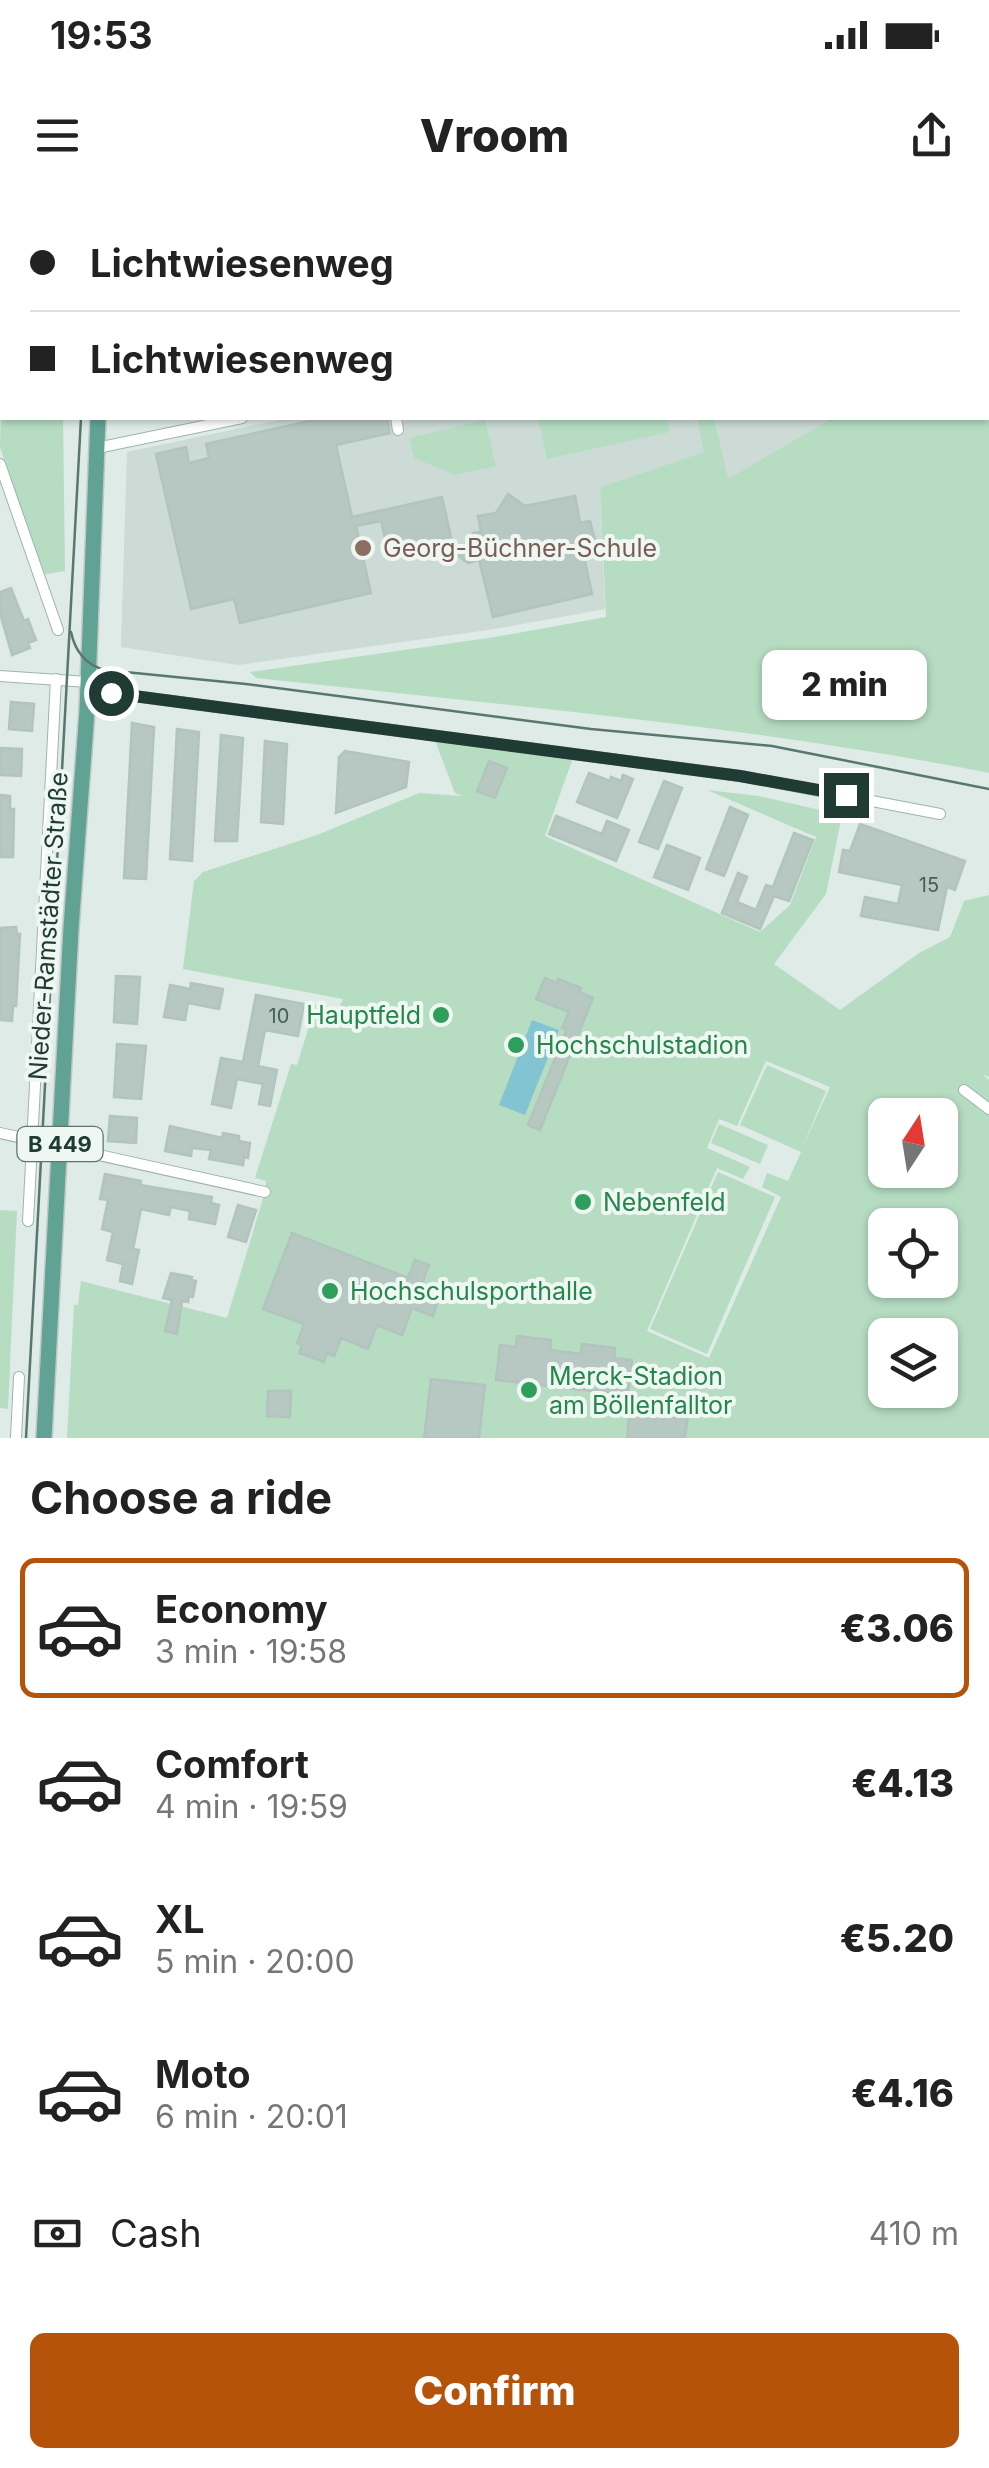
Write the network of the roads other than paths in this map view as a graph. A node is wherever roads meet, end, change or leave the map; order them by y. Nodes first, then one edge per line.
1 (98, 420) edge
2 (232, 420) edge
3 (396, 420) edge
4 (398, 430) dead end
5 (97, 448) junction
6 (0, 464) edge
7 (58, 630) dead end
8 (0, 676) edge
9 (56, 679) junction
10 (88, 682) junction
11 (940, 814) dead end
12 (964, 1090) dead end
13 (989, 1109) edge
14 (0, 1133) edge
15 (33, 1140) junction
16 (60, 1146) junction
17 (265, 1192) dead end
18 (28, 1222) dead end
19 (18, 1377) dead end
20 (16, 1438) edge
21 (44, 1438) edge

1 - 5 main road, Nieder-Ramstädter Straße / B 449
2 - 5 street
3 - 4 street
5 - 10 main road, Nieder-Ramstädter Straße / B 449
6 - 7 street
8 - 9 street
9 - 10 street
9 - 15 street, Nieder-Ramstädter Straße
10 - 11 street
10 - 16 main road, Nieder-Ramstädter Straße / B 449
12 - 13 street
14 - 15 street
15 - 16 street
15 - 18 street, Nieder-Ramstädter Straße
16 - 17 street
16 - 21 main road, Nieder-Ramstädter Straße / B 449
19 - 20 street

